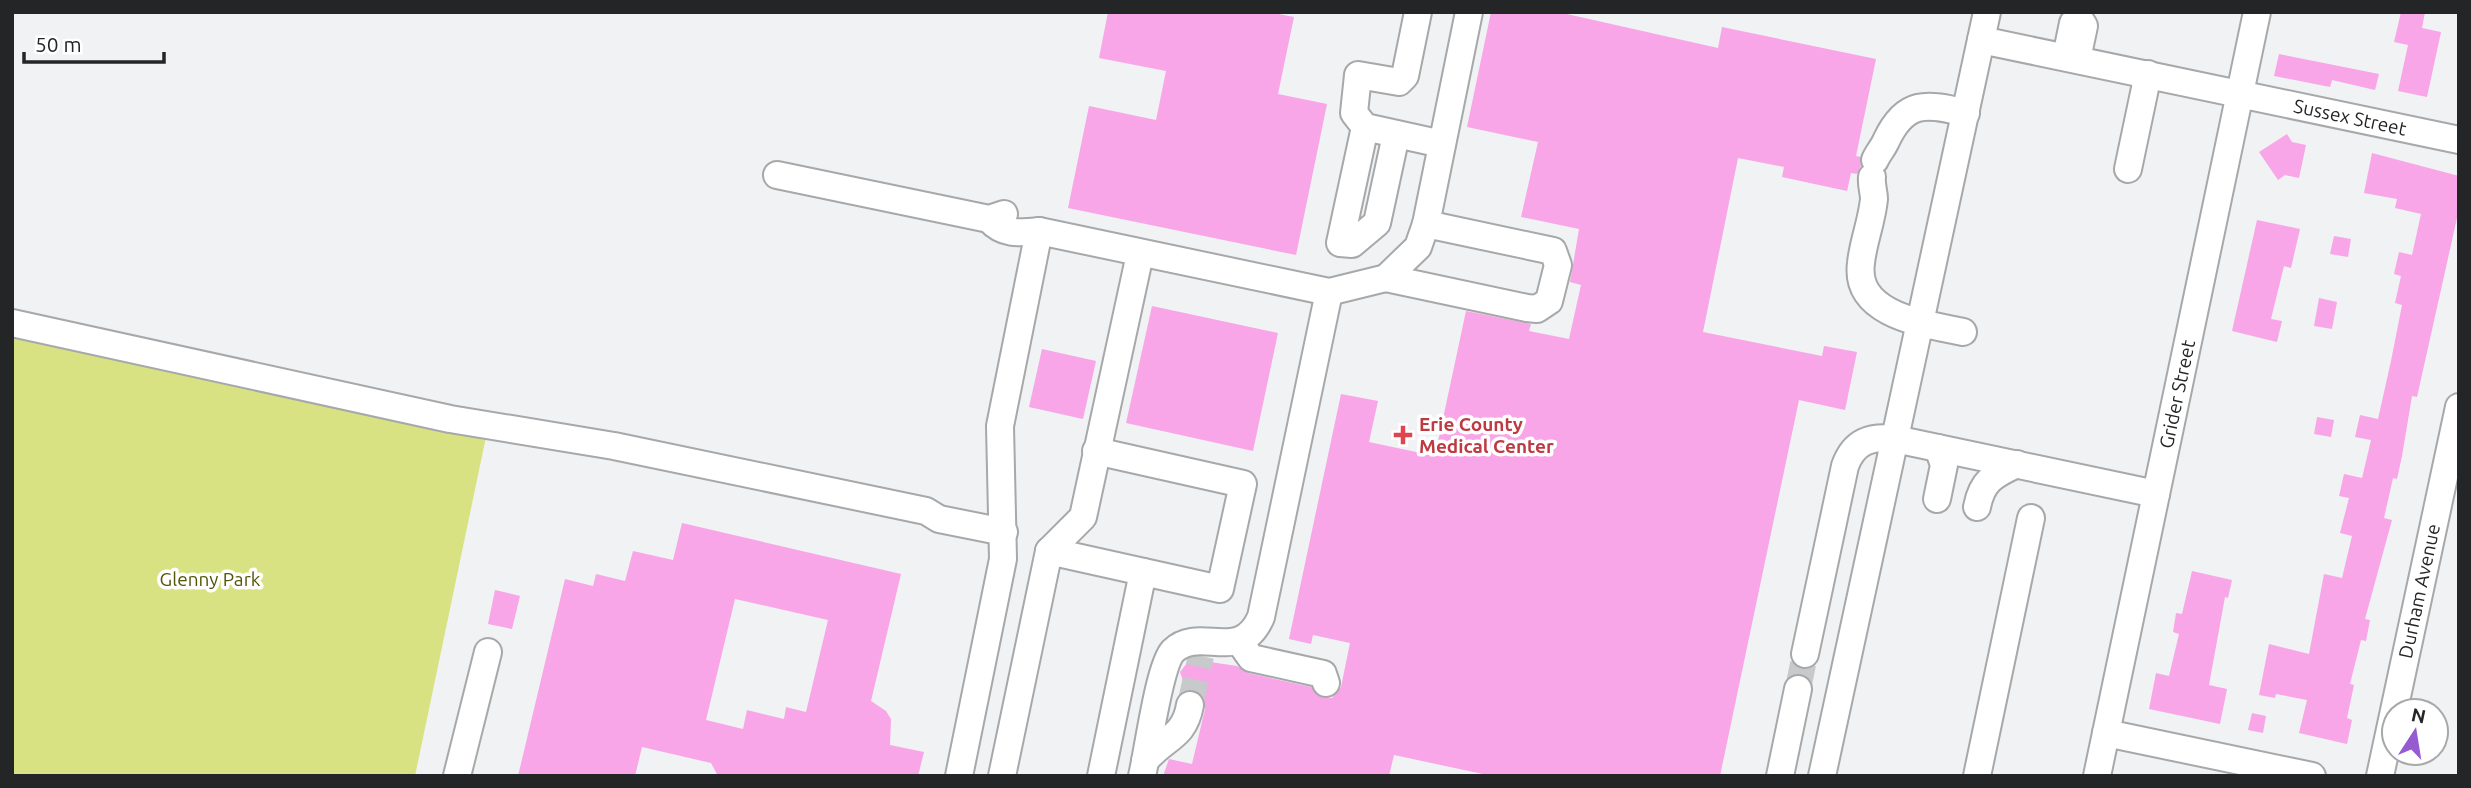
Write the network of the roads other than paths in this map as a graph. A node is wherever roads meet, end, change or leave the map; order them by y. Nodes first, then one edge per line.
1 (1418, 12) edge
2 (1469, 12) edge
3 (1987, 12) edge
4 (2257, 12) edge
5 (2079, 18) dead end
6 (1981, 40) junction
7 (2072, 58) junction
8 (2142, 73) junction
9 (2240, 93) junction
10 (1966, 113) junction
11 (1365, 127) junction
12 (1396, 135) junction
13 (2459, 140) edge
14 (1442, 144) junction
15 (2130, 159) dead end
16 (777, 175) dead end
17 (1426, 225) junction
18 (1039, 231) junction
19 (1140, 254) junction
20 (1386, 278) junction
21 (1329, 292) junction
22 (1921, 320) junction
23 (12, 323) edge
24 (1963, 332) dead end
25 (2459, 407) edge
26 (1895, 439) junction
27 (1938, 448) junction
28 (1096, 451) junction
29 (2017, 464) junction
30 (2156, 494) junction
31 (1937, 499) dead end
32 (1977, 507) dead end
33 (2031, 518) dead end
34 (1004, 526) junction
35 (1049, 551) junction
36 (1143, 572) junction
37 (1239, 641) junction
38 (488, 652) dead end
39 (1805, 654) tunnel mouth
40 (984, 656) junction
41 (1023, 662) junction
42 (1326, 683) dead end
43 (1798, 689) tunnel mouth
44 (1190, 705) tunnel mouth
45 (2106, 733) junction
46 (962, 762) edge
47 (1002, 767) edge
48 (1144, 769) edge
49 (457, 776) edge
50 (1101, 776) edge
51 (1780, 776) edge
52 (1822, 776) edge
53 (1977, 776) edge
54 (2096, 776) edge
55 (2312, 776) edge
56 (2380, 776) edge

1 - 11 street
2 - 14 street
3 - 6 street
4 - 9 street, Grider Street
5 - 7 street
6 - 7 street, Sussex Street
6 - 10 street
7 - 8 street, Sussex Street
8 - 9 street, Sussex Street
8 - 15 street
9 - 13 street, Sussex Street
9 - 30 street, Grider Street
10 - 22 street
10 - 22 street
11 - 12 street
11 - 12 street
12 - 14 street
14 - 17 street
16 - 18 street
17 - 20 street
17 - 20 street
18 - 19 street
18 - 34 street
19 - 21 street
19 - 28 street
20 - 21 street
21 - 37 street
22 - 24 street
22 - 26 street
23 - 34 street
25 - 56 street, Durham Avenue
26 - 27 street
26 - 39 street
26 - 52 street
27 - 29 street
27 - 31 street
28 - 35 street
28 - 36 street
29 - 30 street
29 - 32 street
30 - 45 street, Grider Street
33 - 53 street
34 - 40 street
35 - 36 street
35 - 41 street
36 - 50 street
37 - 42 street
37 - 48 street
38 - 49 street
40 - 41 street
40 - 46 street
41 - 47 street
43 - 51 street
44 - 48 street
45 - 54 street, Grider Street
45 - 55 street
46 - 47 street

